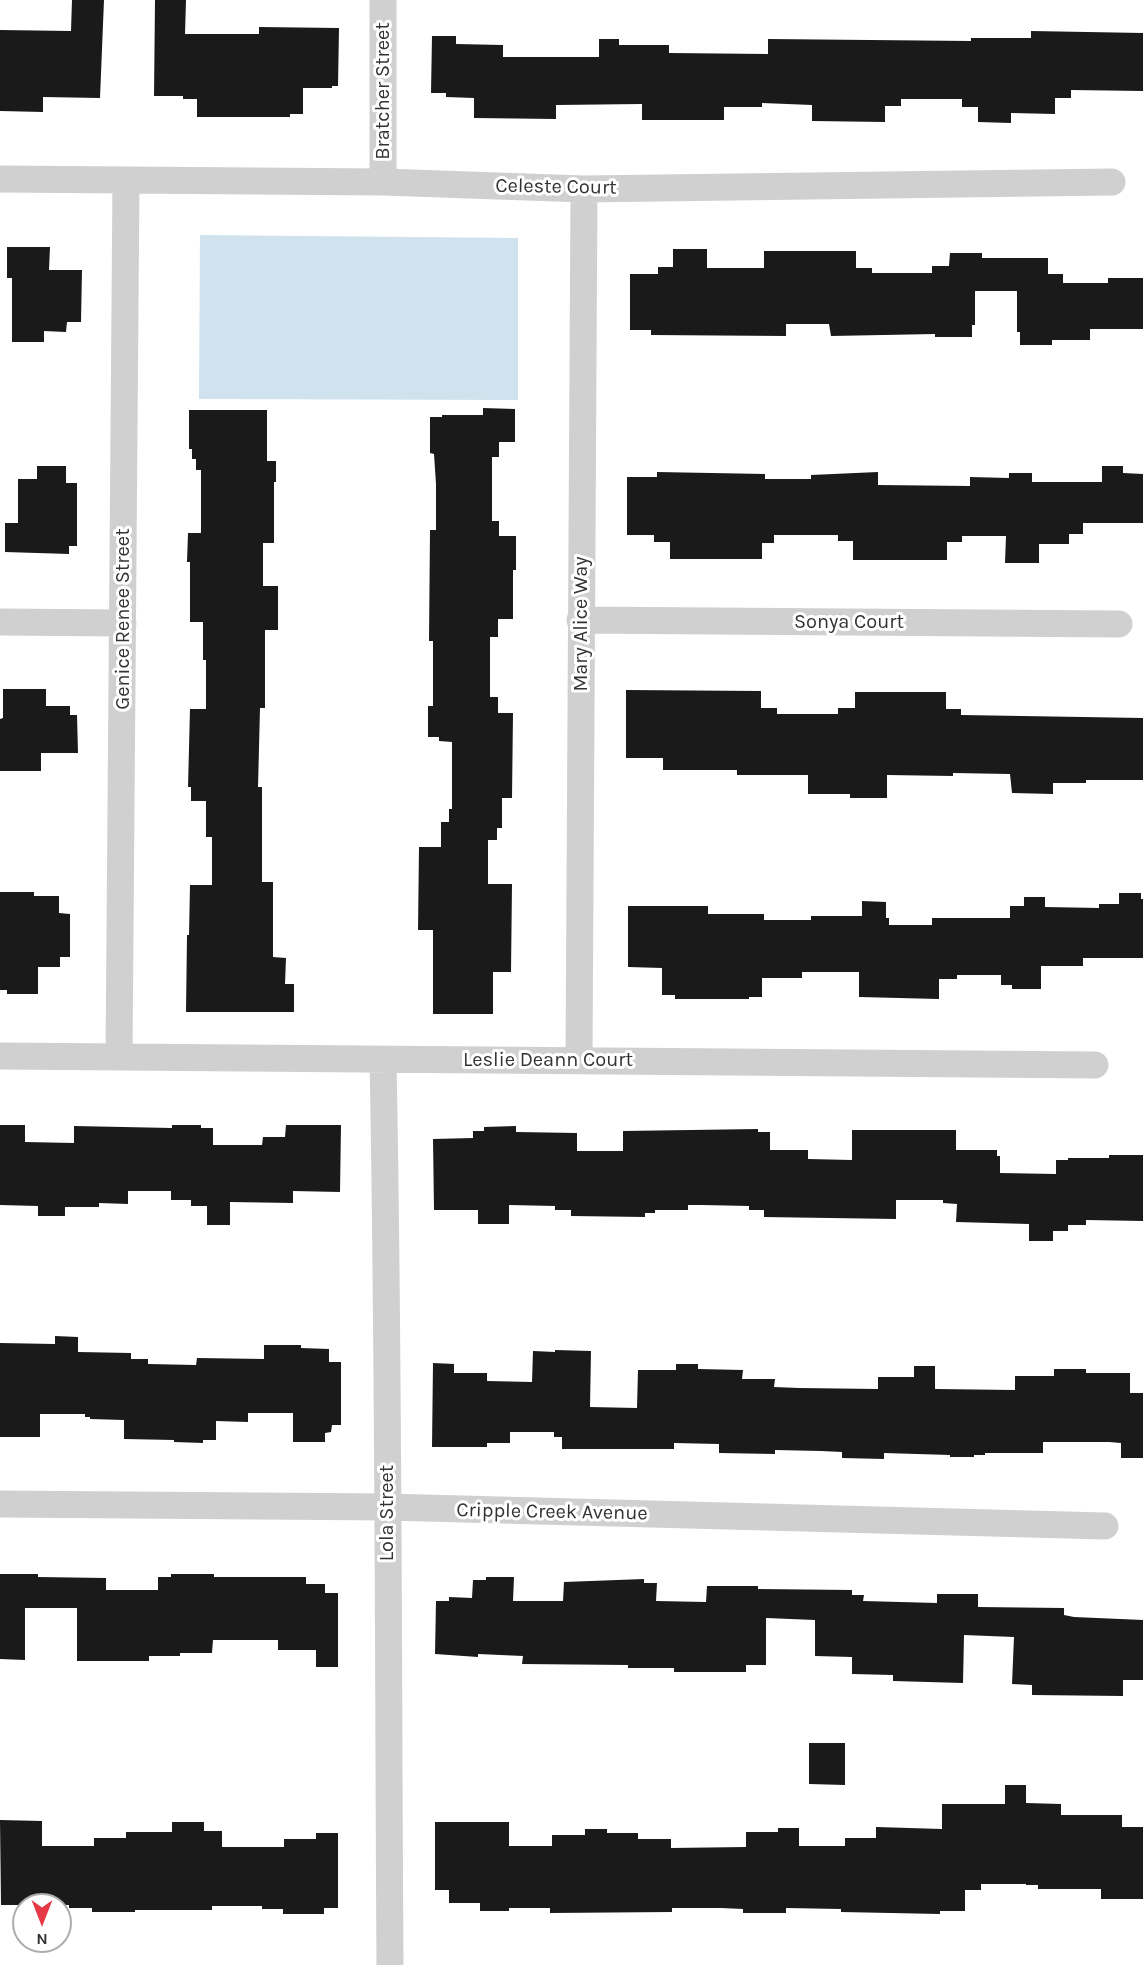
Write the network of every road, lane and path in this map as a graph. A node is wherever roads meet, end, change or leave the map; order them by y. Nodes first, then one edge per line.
1 (383, 0) edge
2 (0, 179) edge
3 (126, 180) junction
4 (383, 182) junction
5 (1112, 182) dead end
6 (584, 189) junction
7 (580, 620) junction
8 (0, 622) edge
9 (123, 623) junction
10 (1119, 624) dead end
11 (0, 1056) edge
12 (119, 1057) junction
13 (382, 1060) junction
14 (579, 1060) junction
15 (1095, 1065) dead end
16 (0, 1504) edge
17 (387, 1507) junction
18 (1105, 1526) dead end
19 (390, 1965) edge

1 - 4 street, Bratcher Street
2 - 3 street, Celeste Court
3 - 4 street, Celeste Court
3 - 9 street, Genice Renee Street
4 - 6 street, Celeste Court
5 - 6 street, Celeste Court
6 - 7 street, Mary Alice Way
7 - 10 street, Sonya Court
7 - 14 street, Mary Alice Way
8 - 9 street
9 - 12 street, Genice Renee Street
11 - 12 street, Leslie Deann Court
12 - 13 street, Leslie Deann Court
13 - 14 street, Leslie Deann Court
13 - 17 street, Lola Street
14 - 15 street, Leslie Deann Court
16 - 17 street, Cripple Creek Avenue
17 - 18 street, Cripple Creek Avenue
17 - 19 street, Lola Street

